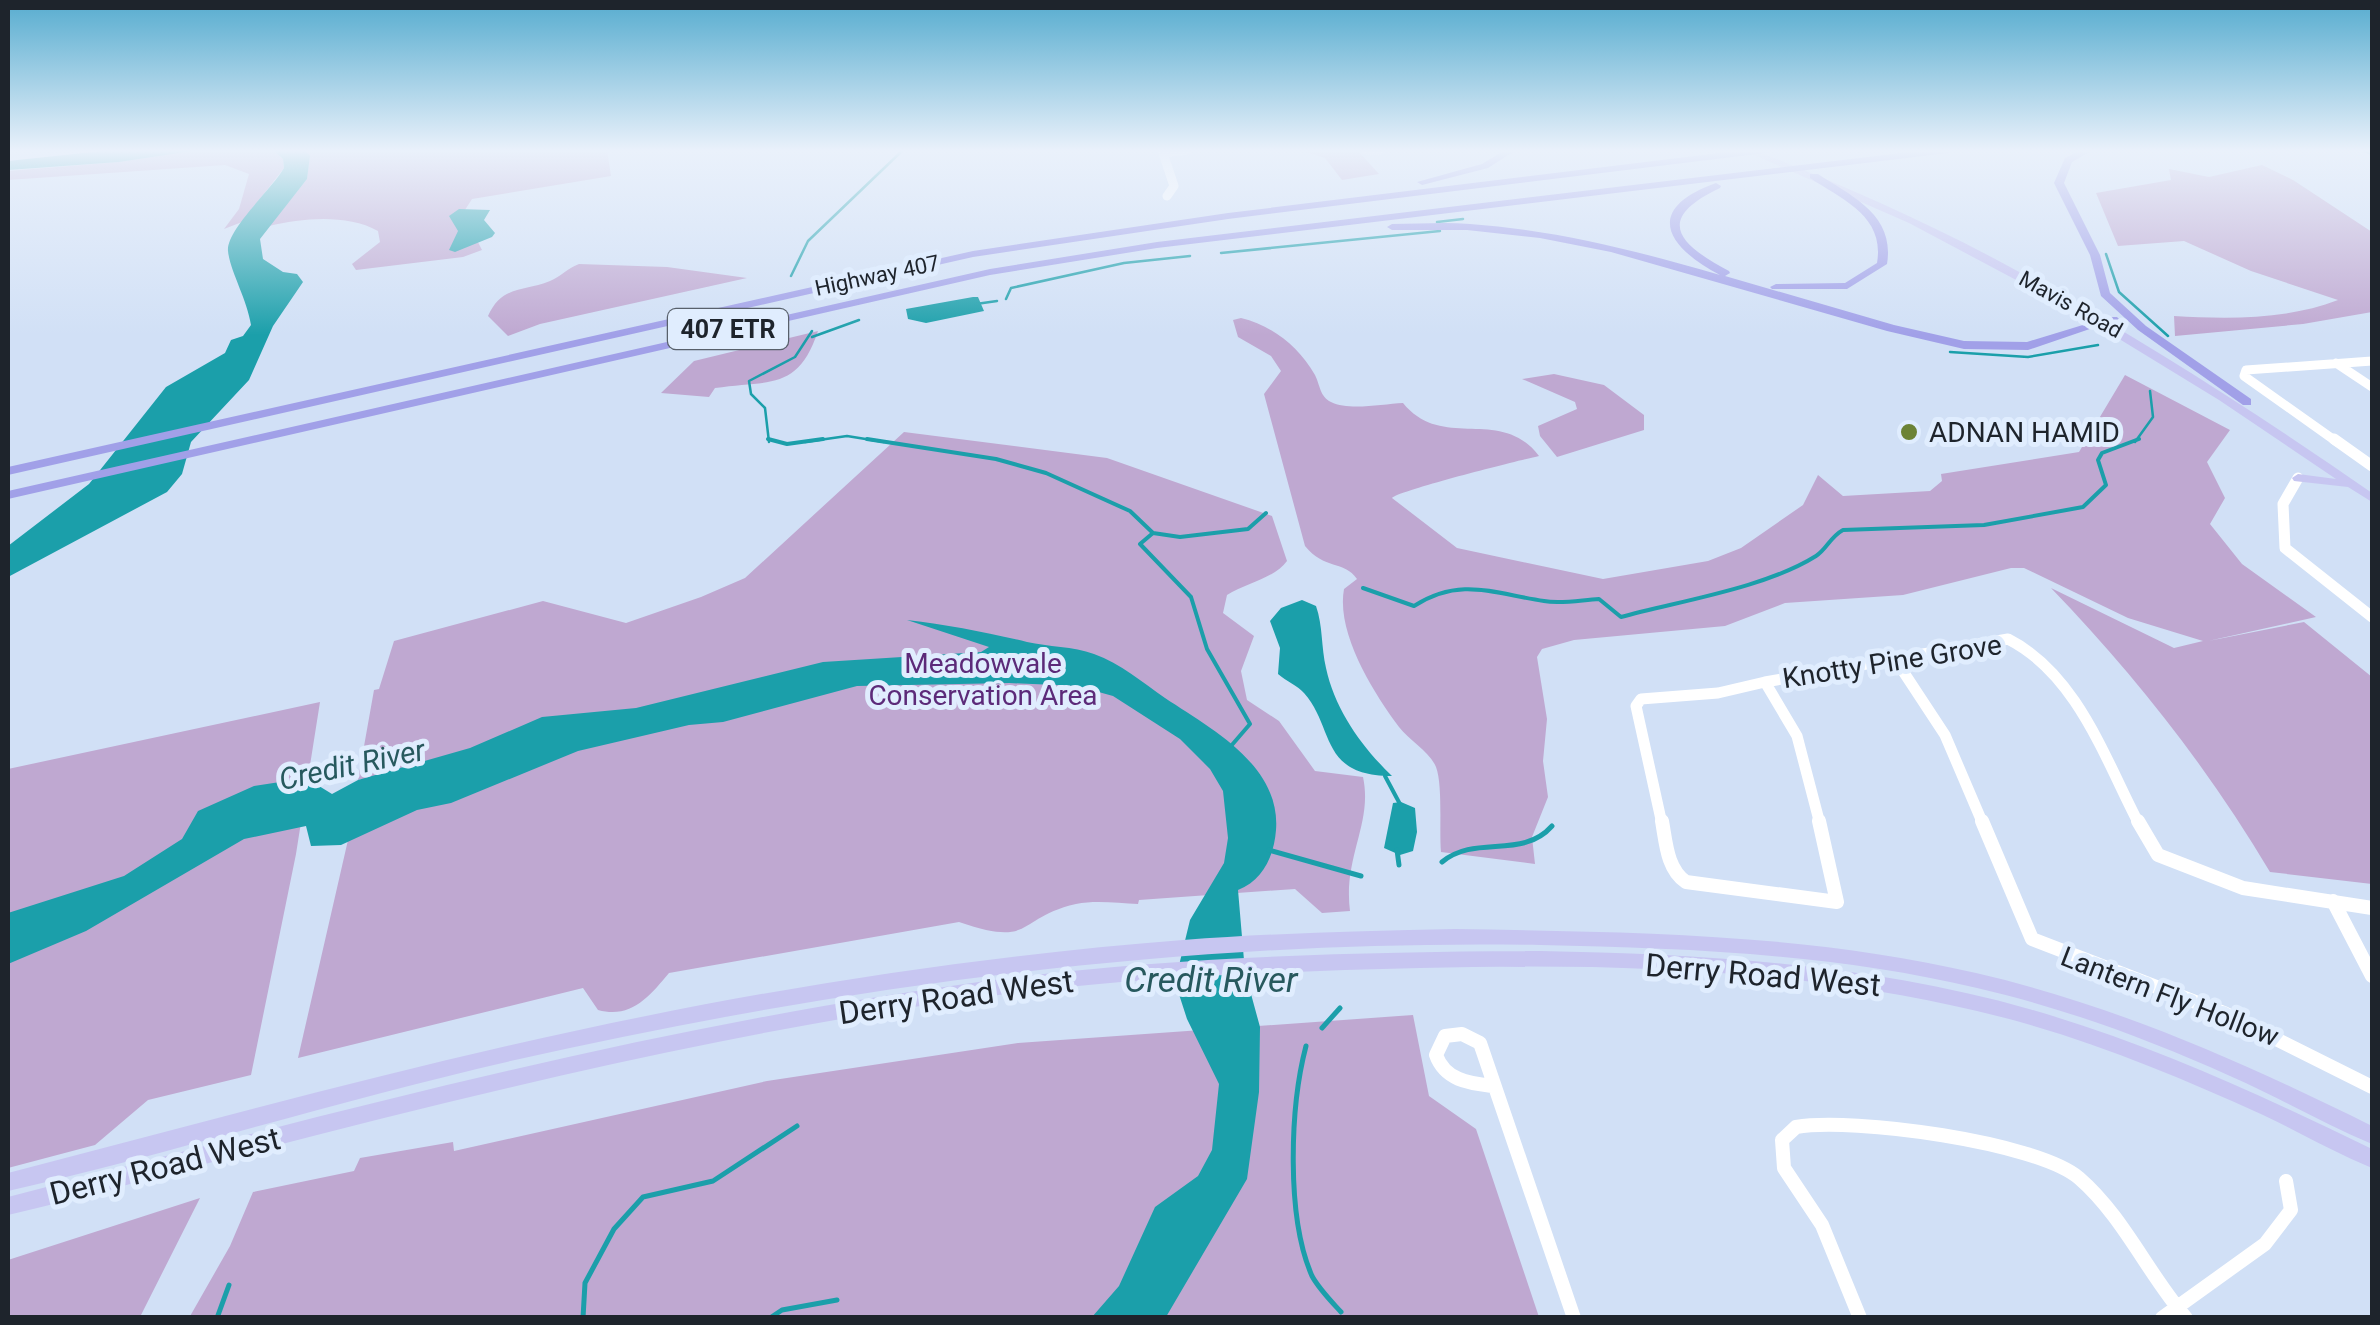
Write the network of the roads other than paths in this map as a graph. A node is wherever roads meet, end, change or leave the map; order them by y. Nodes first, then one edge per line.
1 (1252, 212) edge
2 (1261, 212) edge
3 (1433, 212) edge
4 (1676, 212) edge
5 (1864, 212) edge
6 (1900, 212) edge
7 (2073, 212) edge
8 (1228, 216) junction
9 (1234, 235) junction
10 (2109, 321) junction
11 (2372, 361) edge
12 (2336, 363) junction
13 (2372, 387) edge
14 (2250, 408) junction
15 (2372, 466) edge
16 (8, 471) edge
17 (2298, 478) joint
18 (2368, 492) edge
19 (13, 494) edge
20 (2372, 601) edge
21 (2357, 606) junction
22 (2372, 617) edge
23 (1894, 659) junction
24 (1764, 682) junction
25 (2333, 900) junction
26 (2372, 908) edge
27 (2372, 976) edge
28 (1492, 1086) dead end
29 (2372, 1087) edge
30 (2372, 1134) edge
31 (2372, 1159) edge
32 (2286, 1181) dead end
33 (8, 1182) edge
34 (8, 1206) edge
35 (2174, 1314) edge
36 (1574, 1318) edge
37 (1860, 1318) edge

1 - 8 highway
2 - 8 highway, Highway 407 / 407 ETR
3 - 9 highway, Highway 407 / 407 ETR
4 - 5 highway
6 - 10 main road, Mavis Road
7 - 14 highway
8 - 16 highway, Highway 407 / 407 ETR
9 - 10 highway
9 - 19 highway, Highway 407 / 407 ETR
10 - 14 main road, Mavis Road
11 - 12 street
12 - 13 street
12 - 15 street
14 - 18 main road, Mavis Road
17 - 18 main road
17 - 21 street
20 - 21 street
21 - 22 street
23 - 24 street, Knotty Pine Grove
23 - 25 street, Knotty Pine Grove
23 - 29 street, Lantern Fly Hollow
24 - 24 street, Knotty Pine Grove
25 - 26 street, Knotty Pine Grove
25 - 27 street
28 - 36 street
30 - 33 main road, Derry Road West
31 - 34 main road, Derry Road West
32 - 35 street
35 - 37 street

